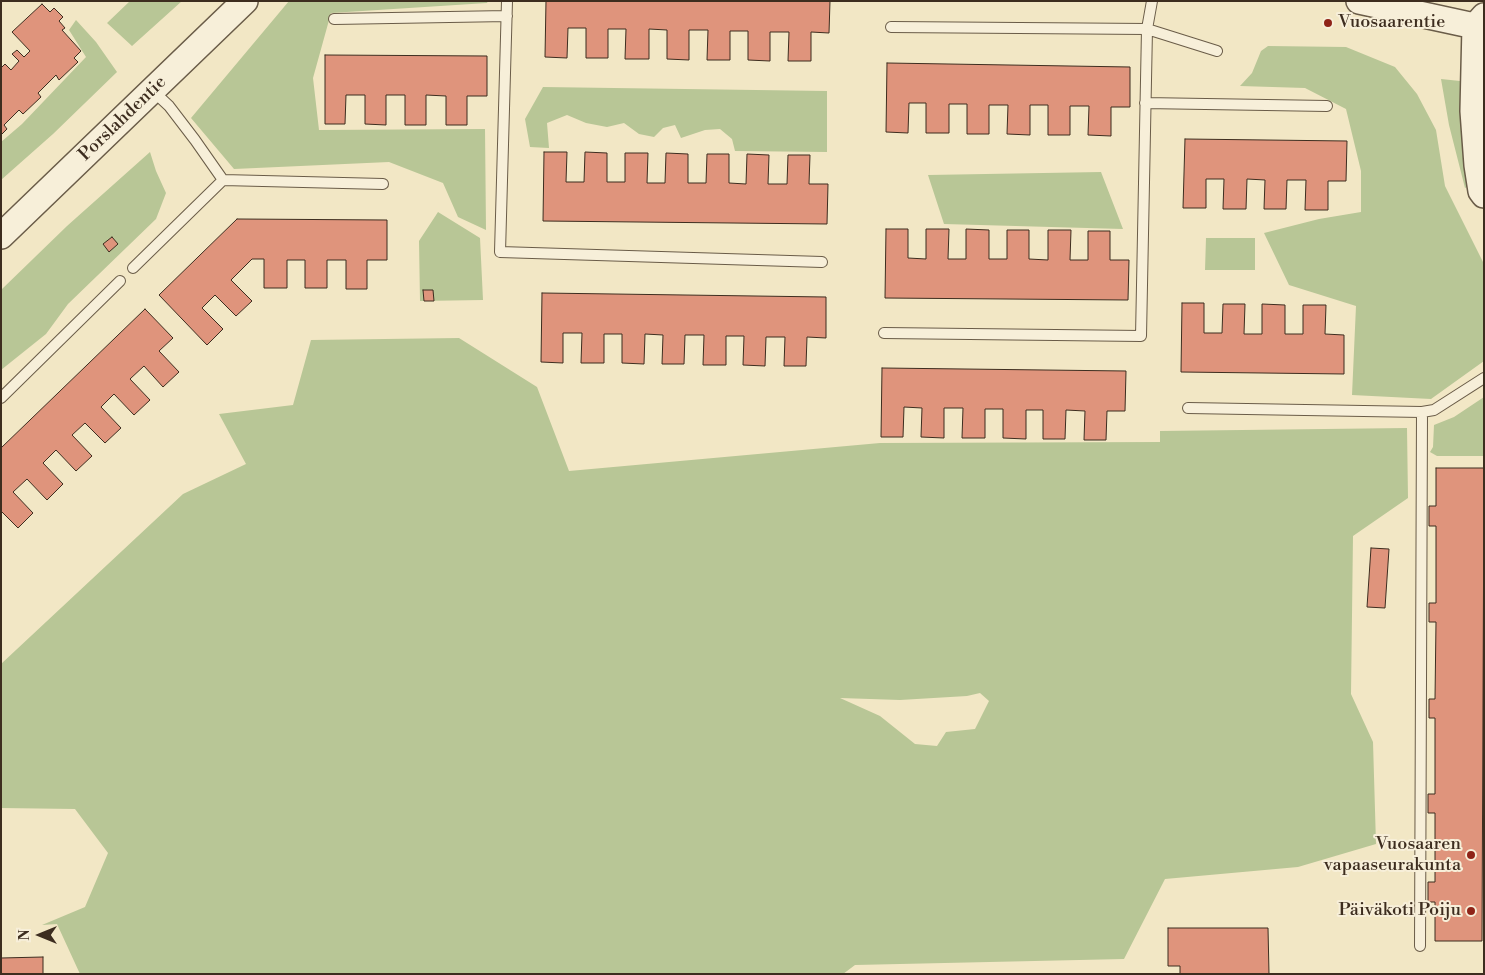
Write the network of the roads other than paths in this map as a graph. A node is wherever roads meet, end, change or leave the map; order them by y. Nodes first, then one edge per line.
1 (245, 1) edge
2 (507, 1) edge
3 (1152, 1) edge
4 (1360, 1) edge
5 (507, 16) junction
6 (334, 18) dead end
7 (1481, 23) edge
8 (891, 27) dead end
9 (1146, 29) junction
10 (1217, 51) dead end
11 (153, 91) junction
12 (1145, 103) junction
13 (1327, 106) dead end
14 (223, 180) junction
15 (383, 184) dead end
16 (1484, 195) edge
17 (1, 236) edge
18 (822, 262) dead end
19 (133, 268) dead end
20 (120, 281) dead end
21 (884, 334) dead end
22 (1484, 378) edge
23 (1, 398) edge
24 (1188, 408) dead end
25 (1422, 412) junction
26 (1420, 946) dead end

1 - 11 street, Porslahdentie
2 - 5 lane
3 - 9 lane
4 - 7 street
5 - 6 lane
5 - 18 lane
7 - 16 street
8 - 9 lane
9 - 10 lane
9 - 12 lane
11 - 14 lane
11 - 17 street, Porslahdentie
12 - 13 lane
12 - 21 lane
14 - 15 lane
14 - 19 lane
20 - 23 lane
22 - 25 lane
24 - 25 lane
25 - 26 lane

